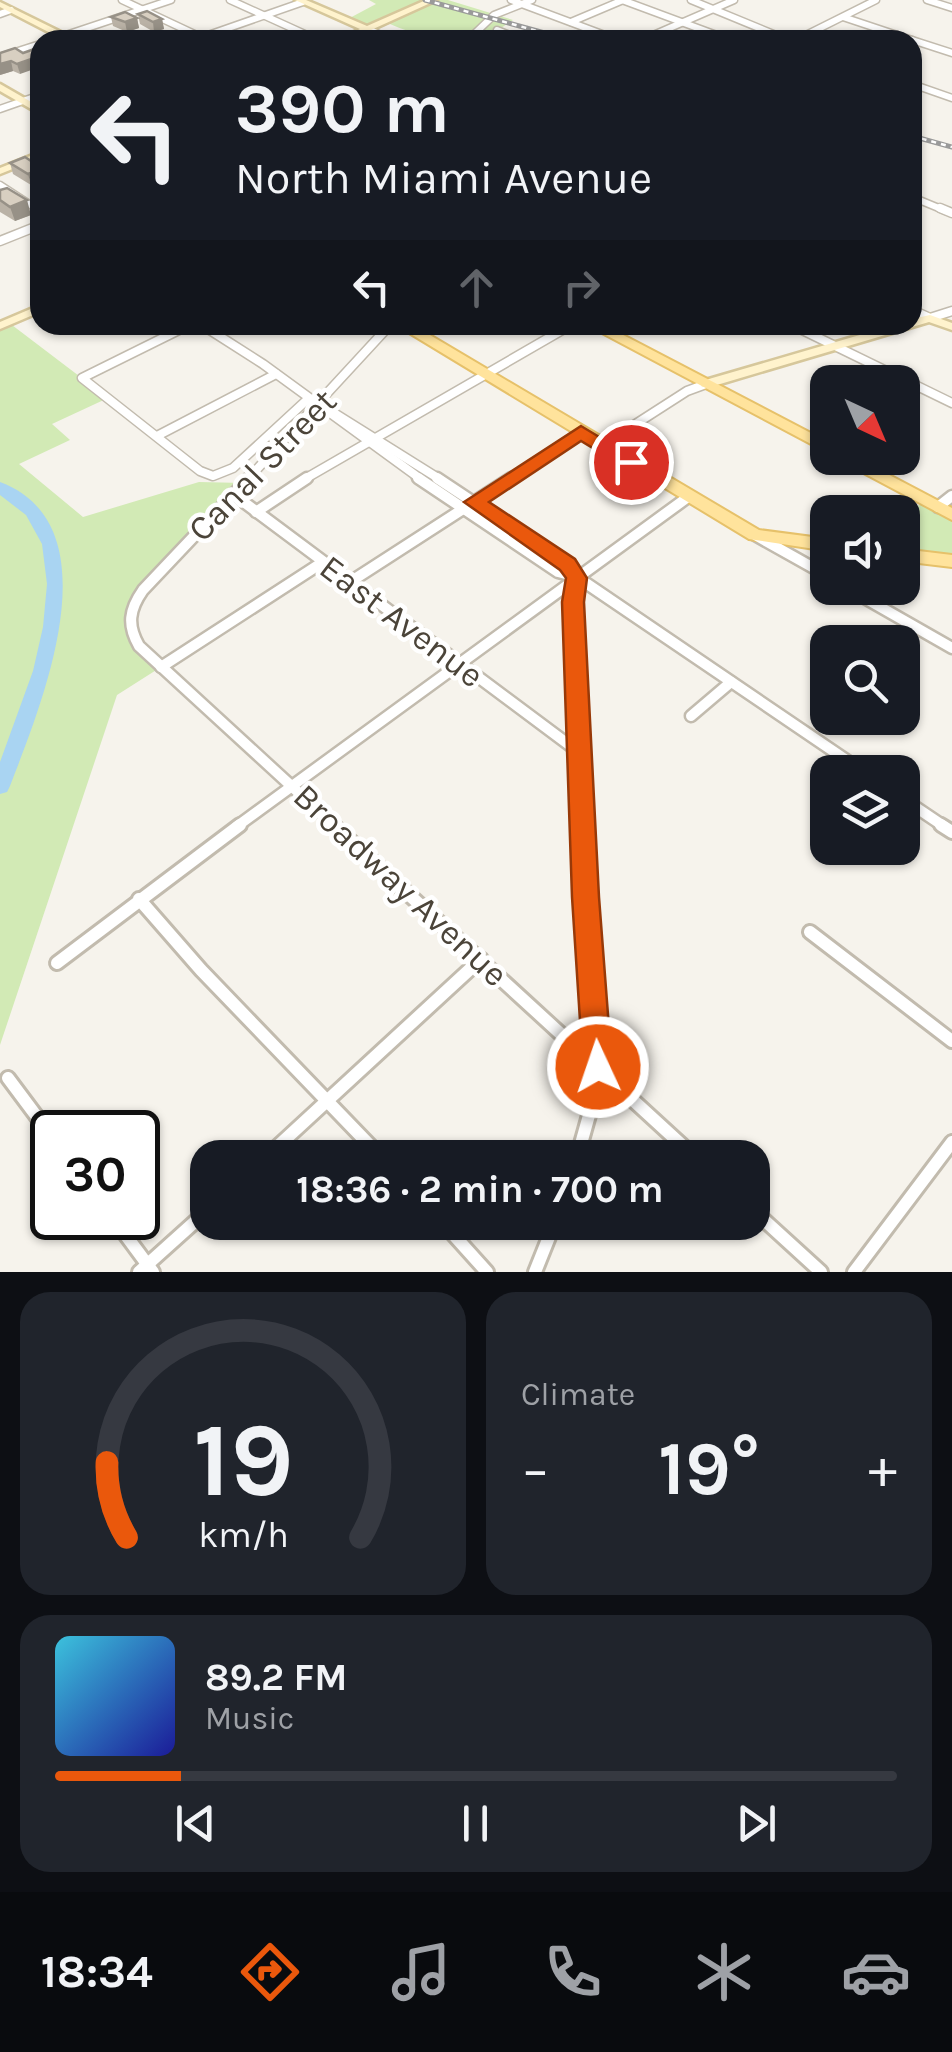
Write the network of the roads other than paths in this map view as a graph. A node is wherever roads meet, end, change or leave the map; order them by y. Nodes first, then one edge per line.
1 (122, 0) edge
2 (172, 0) edge
3 (230, 0) edge
4 (433, 0) edge
5 (512, 0) edge
6 (532, 0) edge
7 (623, 0) edge
8 (691, 0) edge
9 (734, 0) edge
10 (876, 0) edge
11 (927, 0) edge
12 (301, 1) edge
13 (0, 4) edge
14 (522, 4) junction
15 (952, 8) edge
16 (712, 9) junction
17 (11, 10) junction
18 (143, 10) junction
19 (0, 14) edge
20 (264, 15) junction
21 (842, 17) junction
22 (570, 22) junction
23 (682, 23) junction
24 (51, 30) edge
25 (89, 30) edge
26 (183, 30) edge
27 (225, 30) edge
28 (296, 30) edge
29 (368, 30) joint
30 (478, 30) edge
31 (591, 30) edge
32 (666, 30) edge
33 (702, 30) edge
34 (763, 30) edge
35 (816, 30) edge
36 (882, 30) edge
37 (922, 43) edge
38 (30, 47) edge
39 (952, 53) edge
40 (0, 57) edge
41 (0, 87) edge
42 (922, 88) edge
43 (952, 98) edge
44 (30, 99) edge
45 (24, 101) junction
46 (30, 105) edge
47 (0, 109) edge
48 (30, 160) edge
49 (0, 171) edge
50 (0, 185) edge
51 (922, 200) edge
52 (30, 204) edge
53 (952, 213) edge
54 (30, 229) edge
55 (0, 241) edge
56 (952, 311) edge
57 (30, 312) edge
58 (922, 314) edge
59 (930, 318) junction
60 (922, 320) edge
61 (0, 326) edge
62 (952, 327) edge
63 (169, 335) edge
64 (217, 335) edge
65 (381, 335) edge
66 (419, 335) edge
67 (554, 335) edge
68 (613, 335) edge
69 (812, 335) edge
70 (872, 335) edge
71 (834, 346) junction
72 (276, 374) junction
73 (485, 374) junction
74 (706, 384) junction
75 (309, 398) junction
76 (952, 403) edge
77 (319, 406) junction
78 (581, 432) junction
79 (156, 436) junction
80 (810, 439) edge
81 (372, 442) junction
82 (603, 445) junction
83 (882, 475) edge
84 (233, 494) junction
85 (688, 497) junction
86 (469, 505) junction
87 (948, 506) edge
88 (256, 512) junction
89 (755, 536) junction
90 (810, 543) edge
91 (810, 547) edge
92 (920, 558) edge
93 (323, 562) junction
94 (952, 562) edge
95 (805, 564) junction
96 (810, 567) edge
97 (576, 578) junction
98 (350, 582) junction
99 (132, 603) joint
100 (877, 605) edge
101 (952, 648) edge
102 (460, 664) junction
103 (161, 667) junction
104 (731, 682) junction
105 (690, 716) dead end
106 (580, 753) junction
107 (839, 755) edge
108 (292, 785) junction
109 (920, 810) edge
110 (952, 832) edge
111 (139, 899) junction
112 (810, 932) dead end
113 (481, 960) junction
114 (58, 963) dead end
115 (952, 1042) edge
116 (598, 1067) junction
117 (8, 1078) dead end
118 (328, 1101) junction
119 (32, 1110) edge
120 (286, 1140) edge
121 (365, 1140) edge
122 (582, 1140) edge
123 (677, 1140) edge
124 (952, 1142) edge
125 (770, 1226) edge
126 (190, 1227) edge
127 (127, 1240) edge
128 (458, 1240) edge
129 (548, 1240) edge
130 (146, 1269) edge
131 (487, 1272) edge
132 (535, 1272) edge
133 (820, 1272) edge
134 (854, 1272) edge

1 - 18 street
2 - 18 street
3 - 20 street
4 - 29 main road
5 - 14 street
6 - 14 street
7 - 22 street
7 - 23 street
8 - 16 street
9 - 16 street
10 - 21 street
11 - 15 street
12 - 20 street
12 - 29 main road
13 - 17 main road
14 - 22 street
14 - 30 street
16 - 23 street
16 - 34 street
17 - 19 street
17 - 24 main road
18 - 25 street
18 - 26 street
20 - 27 street
20 - 28 street
21 - 35 street
21 - 36 street
22 - 31 street
23 - 32 street
23 - 33 street
37 - 39 street
38 - 40 street
41 - 45 main road
42 - 43 street
44 - 45 street
45 - 46 main road
45 - 47 street
48 - 49 main road
50 - 52 street
51 - 53 street
54 - 55 street
56 - 59 street
57 - 61 main road
58 - 59 street
59 - 60 main road
59 - 62 main road
63 - 79 street
64 - 72 street
65 - 77 street, Canal Street
66 - 73 main road
67 - 73 street
68 - 74 main road
69 - 71 street
70 - 71 main road
71 - 74 main road
71 - 76 street
72 - 75 street
72 - 79 street
73 - 78 main road
73 - 81 street
74 - 80 main road
74 - 82 street
75 - 77 street
75 - 79 street
77 - 81 street
77 - 84 street, Canal Street
78 - 82 main road
78 - 86 street
81 - 86 street
81 - 88 street
82 - 85 main road
83 - 87 main road
84 - 88 street, East Avenue
84 - 99 street, Canal Street
85 - 89 main road
85 - 97 street
86 - 97 street
86 - 98 street
88 - 93 street, East Avenue
89 - 90 main road
89 - 95 street
91 - 95 street
92 - 94 main road
93 - 98 street, East Avenue
93 - 103 street
95 - 96 street
97 - 102 street
97 - 104 street
97 - 106 street
98 - 102 street, East Avenue
99 - 103 street, Broadway Avenue
100 - 101 street
102 - 106 street, East Avenue
102 - 108 street
103 - 108 street, Broadway Avenue
104 - 105 street
104 - 107 street
106 - 116 street
108 - 111 street
108 - 113 street, Broadway Avenue
109 - 110 street
111 - 114 street
111 - 118 street
112 - 115 street
113 - 116 street, Broadway Avenue
113 - 118 street
116 - 122 street
116 - 123 street, Broadway Avenue
117 - 119 street
118 - 120 street
118 - 121 street
124 - 134 street
125 - 133 street
126 - 130 street
127 - 130 street
128 - 131 street
129 - 132 street

